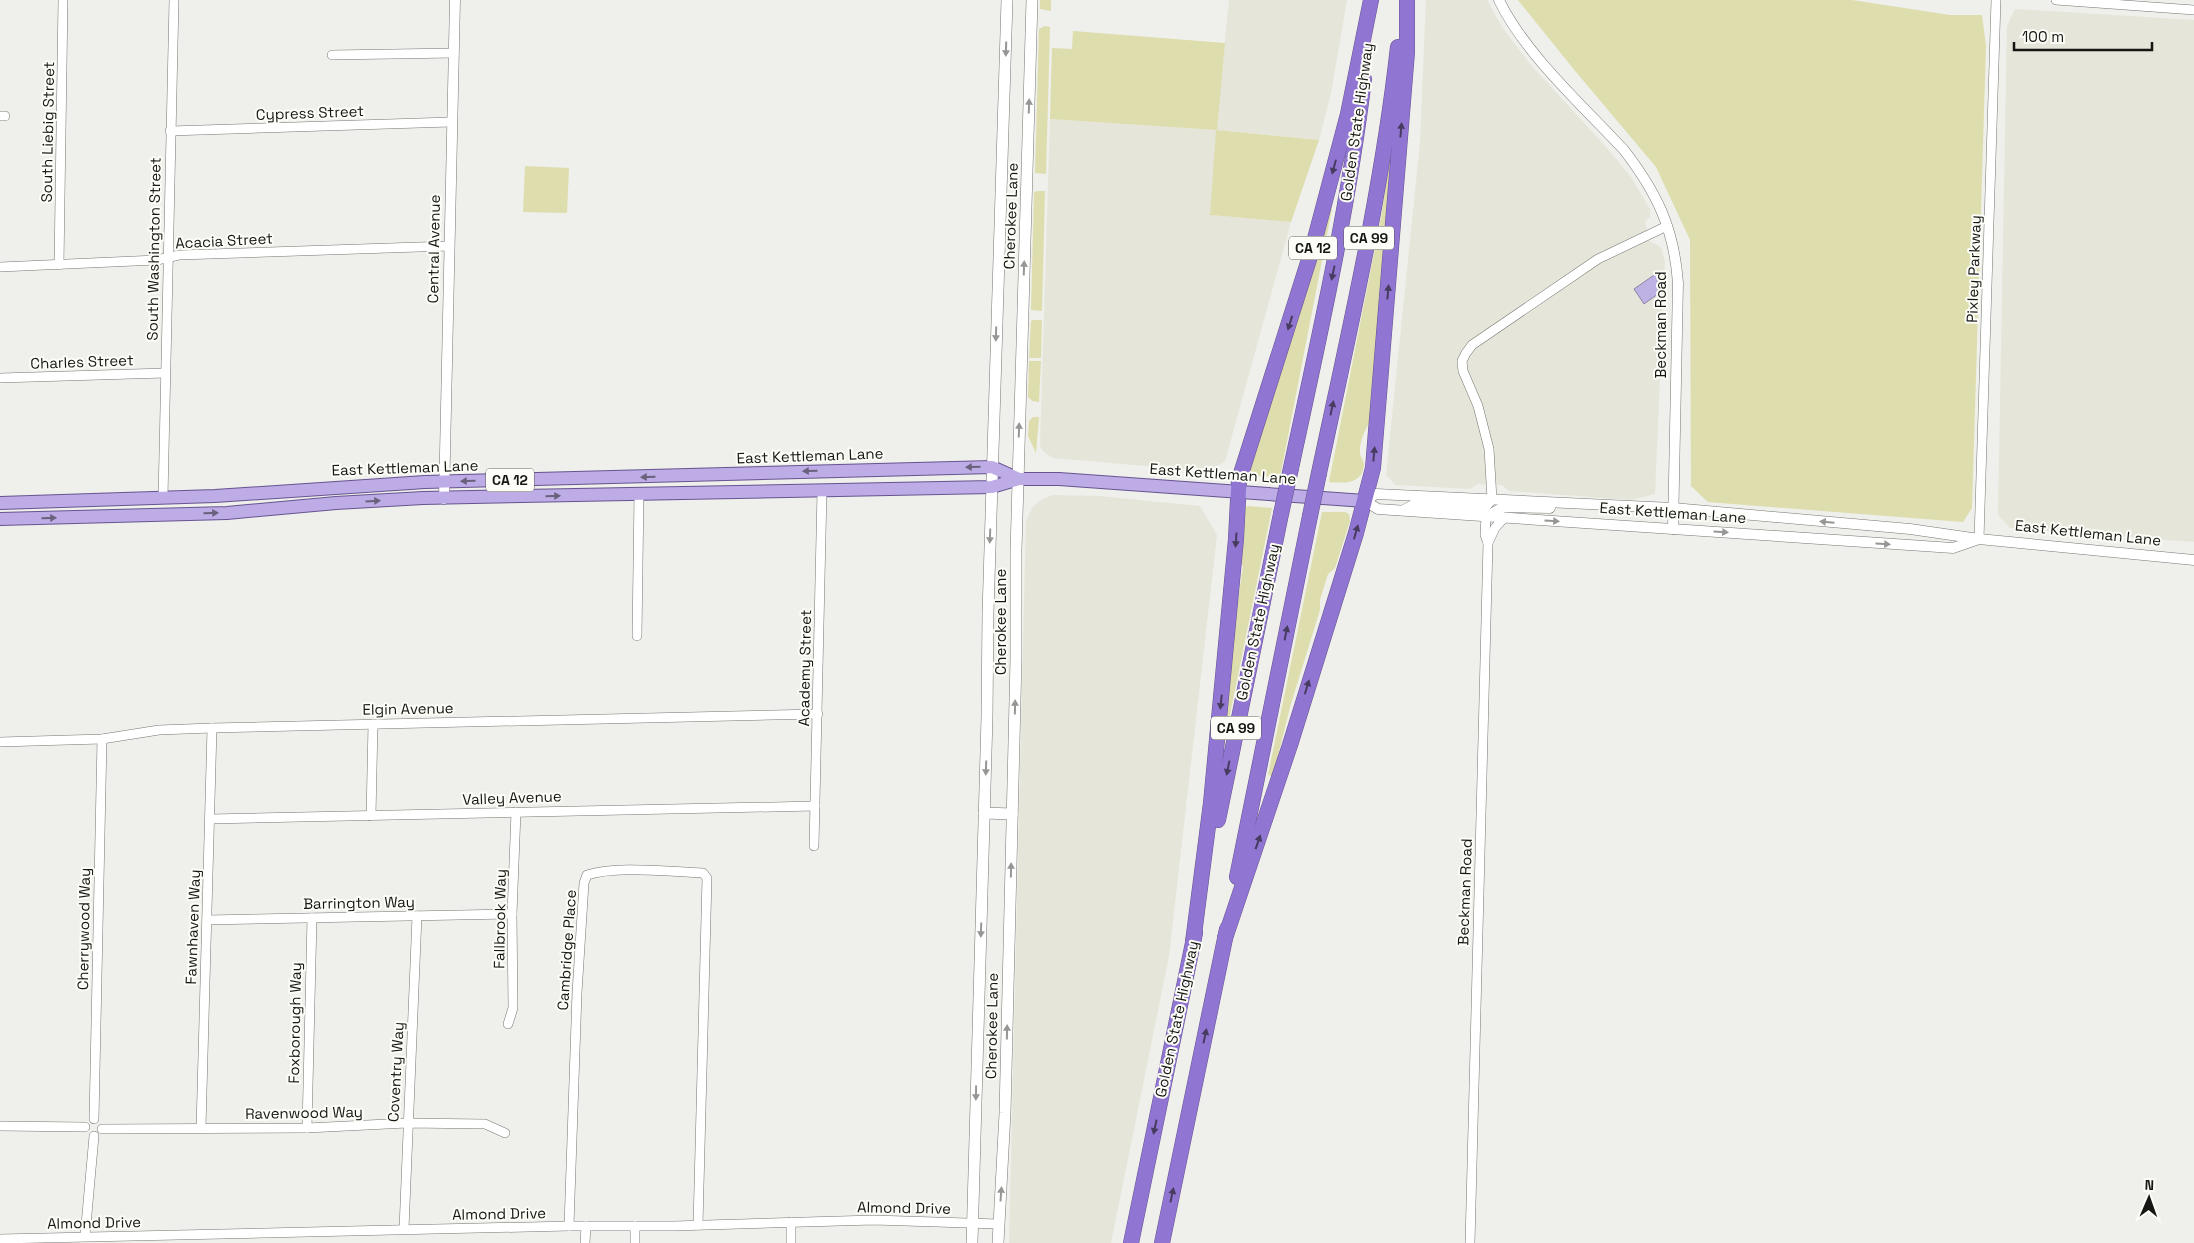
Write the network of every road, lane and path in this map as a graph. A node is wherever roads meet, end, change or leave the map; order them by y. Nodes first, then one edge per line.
1 (63, 0) edge
2 (174, 0) edge
3 (454, 0) edge
4 (1007, 0) edge
5 (1032, 0) edge
6 (1371, 0) edge
7 (1402, 0) edge
8 (1407, 0) edge
9 (1499, 0) edge
10 (1996, 0) edge
11 (2056, 0) edge
12 (2194, 10) edge
13 (454, 53) junction
14 (332, 55) dead end
15 (451, 122) junction
16 (170, 131) junction
17 (1667, 226) junction
18 (449, 246) junction
19 (168, 258) junction
20 (59, 264) junction
21 (0, 267) edge
22 (165, 373) junction
23 (0, 378) edge
24 (992, 467) junction
25 (1019, 479) junction
26 (443, 482) junction
27 (992, 487) junction
28 (822, 491) junction
29 (1238, 491) junction
30 (639, 494) junction
31 (163, 498) junction
32 (444, 499) junction
33 (1492, 499) junction
34 (1365, 502) junction
35 (0, 503) edge
36 (1563, 503) junction
37 (1673, 508) junction
38 (1404, 510) junction
39 (1486, 516) junction
40 (1504, 518) junction
41 (0, 519) edge
42 (1672, 529) junction
43 (1979, 539) junction
44 (1488, 543) junction
45 (2194, 560) edge
46 (637, 636) dead end
47 (818, 714) junction
48 (373, 724) junction
49 (212, 728) junction
50 (102, 739) junction
51 (0, 742) edge
52 (815, 806) junction
53 (516, 812) junction
54 (984, 813) junction
55 (1012, 814) junction
56 (371, 816) junction
57 (210, 819) junction
58 (814, 846) dead end
59 (512, 914) junction
60 (417, 916) junction
61 (312, 918) junction
62 (207, 920) junction
63 (1225, 938) junction
64 (1193, 942) junction
65 (508, 1024) dead end
66 (94, 1119) junction
67 (407, 1123) junction
68 (0, 1126) edge
69 (85, 1127) junction
70 (201, 1128) junction
71 (307, 1128) junction
72 (102, 1129) junction
73 (505, 1133) dead end
74 (94, 1136) junction
75 (791, 1222) junction
76 (973, 1223) junction
77 (998, 1224) junction
78 (698, 1225) junction
79 (569, 1226) junction
80 (586, 1226) junction
81 (635, 1226) junction
82 (404, 1230) junction
83 (85, 1236) junction
84 (0, 1239) edge
85 (211, 1239) edge
86 (585, 1243) edge
87 (635, 1243) edge
88 (791, 1243) edge
89 (972, 1243) edge
90 (998, 1243) edge
91 (1132, 1243) edge
92 (1162, 1243) edge
93 (1470, 1243) edge

1 - 20 street, South Liebig Street
2 - 16 street, South Washington Street
3 - 13 street, Central Avenue
4 -> 24 main road, Cherokee Lane
25 -> 5 main road, Cherokee Lane
6 -> 29 highway, CA 12
6 -> 64 highway, Golden State Highway / CA 99, bridge
63 -> 7 highway, Golden State Highway / CA 99, bridge
34 -> 8 highway
9 - 17 street, Beckman Road
10 - 43 street, Pixley Parkway
11 - 12 street
13 - 14 street
13 - 15 street, Central Avenue
15 - 16 street, Cypress Street
15 - 18 street, Central Avenue
16 - 19 street, South Washington Street
17 - 33 street
17 - 37 street, Beckman Road
18 - 19 street, Acacia Street
18 - 26 street, Central Avenue
19 - 20 street, Acacia Street
19 - 22 street, South Washington Street
20 - 21 street, Acacia Street
22 - 23 street, Charles Street
22 - 31 street, South Washington Street
24 - 25 main road, East Kettleman Lane / CA 12
24 -> 26 main road, East Kettleman Lane / CA 12
24 - 27 main road, Cherokee Lane
25 - 27 main road, East Kettleman Lane / CA 12
25 - 29 main road, East Kettleman Lane / CA 12
55 -> 25 main road, Cherokee Lane
26 - 31 main road, East Kettleman Lane / CA 12
26 - 32 street, Central Avenue
27 - 28 main road, East Kettleman Lane / CA 12
27 -> 54 main road, Cherokee Lane
28 - 30 main road, East Kettleman Lane / CA 12
28 - 47 street, Academy Street
29 - 34 main road, East Kettleman Lane / CA 12
29 -> 64 highway
32 -> 30 main road, East Kettleman Lane / CA 12
30 - 46 street
31 - 35 main road, East Kettleman Lane / CA 12
41 -> 32 main road, East Kettleman Lane / CA 12
33 - 34 street, East Kettleman Lane
33 - 36 street, East Kettleman Lane
33 - 38 street
34 - 38 street, East Kettleman Lane
63 -> 34 highway
36 - 37 street, East Kettleman Lane
36 - 39 street
37 - 42 street, Beckman Road
43 -> 37 street, East Kettleman Lane
38 - 39 street, East Kettleman Lane
39 - 40 street, East Kettleman Lane
39 - 44 street, Beckman Road
40 -> 42 street, East Kettleman Lane
40 - 44 street, Beckman Road
42 -> 43 street, East Kettleman Lane
43 - 45 street, East Kettleman Lane
44 - 93 street, Beckman Road
47 - 48 street, Elgin Avenue
47 - 52 street, Academy Street
48 - 49 street, Elgin Avenue
48 - 56 street
49 - 50 street, Elgin Avenue
49 - 57 street, Fawnhaven Way
50 - 51 street, Elgin Avenue
50 - 66 street, Cherrywood Way
52 - 53 street, Valley Avenue
52 - 58 street, Academy Street
53 - 56 street, Valley Avenue
53 - 59 street, Fallbrook Way
54 - 55 main road
54 -> 76 main road, Cherokee Lane
77 -> 55 main road, Cherokee Lane
56 - 57 street, Valley Avenue
57 - 62 street, Fawnhaven Way
59 - 60 street, Barrington Way
59 - 65 street, Fallbrook Way
60 - 61 street, Barrington Way
60 - 67 street, Coventry Way
61 - 62 street, Barrington Way
61 - 71 street, Foxborough Way
62 - 70 street, Fawnhaven Way
92 -> 63 highway, Golden State Highway / CA 99
64 -> 91 highway, Golden State Highway / CA 99
66 - 69 street
66 - 72 street
67 - 71 street, Ravenwood Way
67 - 73 street, Ravenwood Way
67 - 82 street, Coventry Way
68 - 69 street
69 - 74 street
70 - 71 street, Ravenwood Way
70 - 72 street, Ravenwood Way
72 - 74 street
74 - 83 street
75 - 76 street, Almond Drive
75 - 78 street, Almond Drive
75 - 88 street
76 - 77 street, Almond Drive
76 - 89 main road, Cherokee Lane
77 - 90 main road, Cherokee Lane
78 - 79 street, Cambridge Place
78 - 81 street, Almond Drive
79 - 80 street, Almond Drive
79 - 82 street, Almond Drive
80 - 81 street, Almond Drive
80 - 86 street
81 - 87 street
82 - 85 street, Almond Drive
83 - 84 street, Almond Drive
83 - 85 street, Almond Drive

